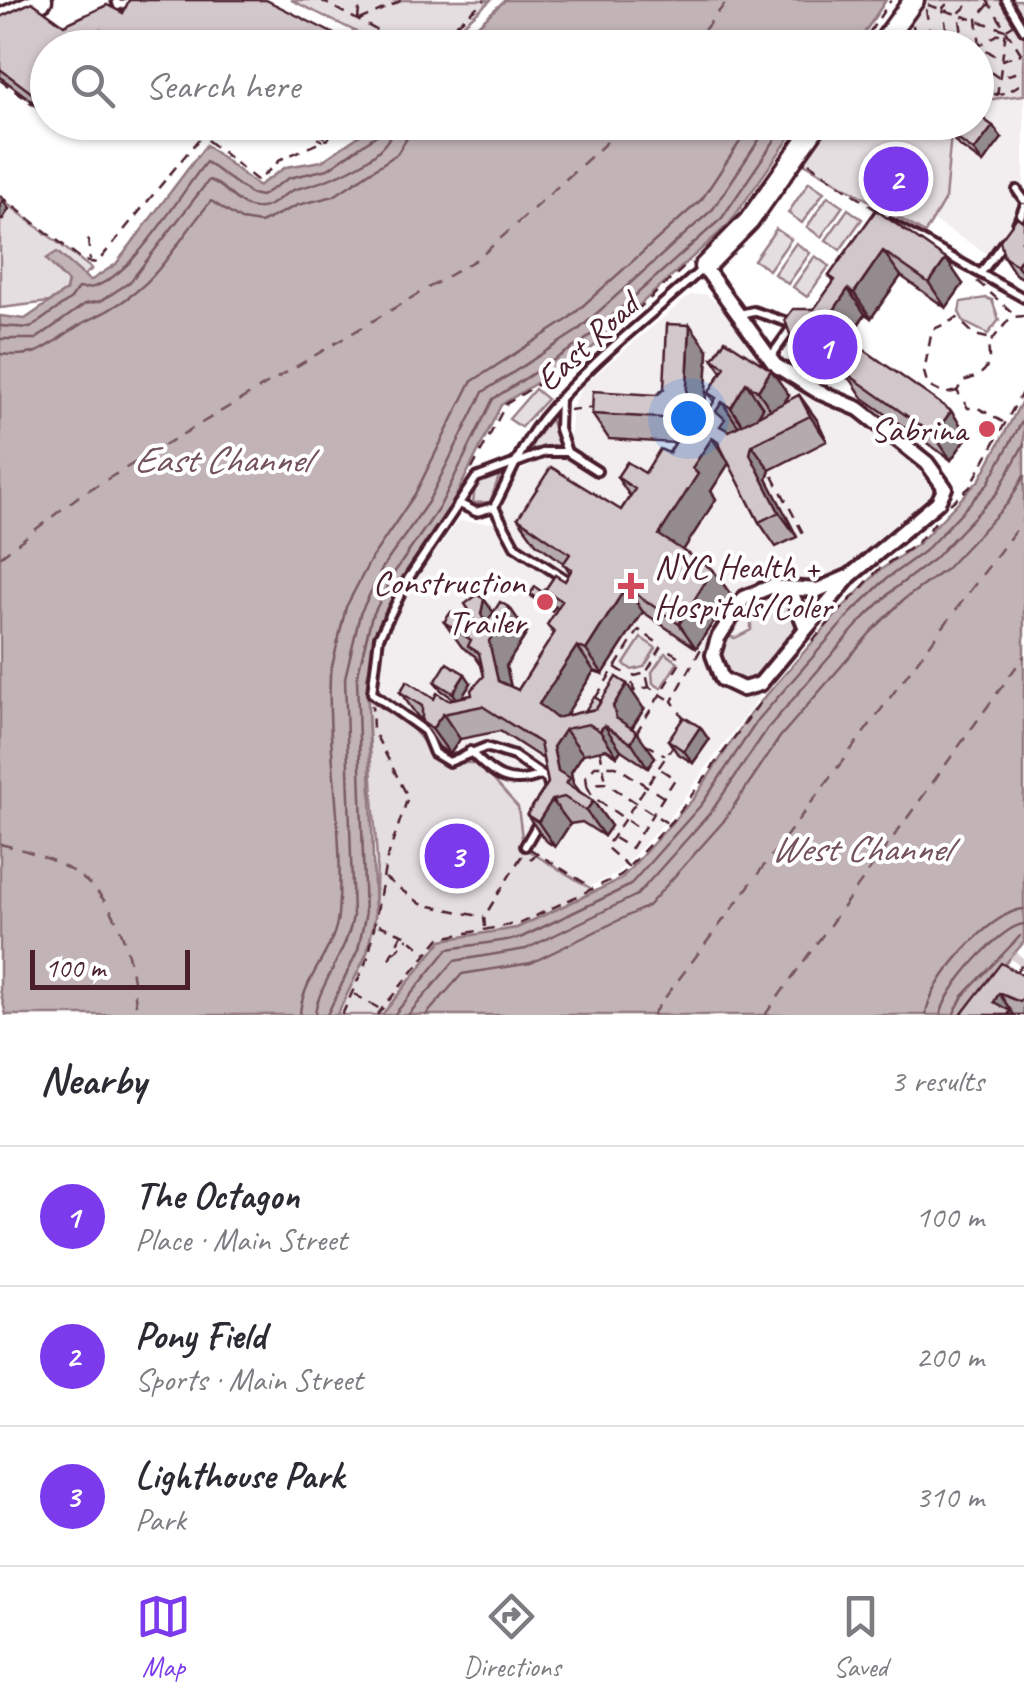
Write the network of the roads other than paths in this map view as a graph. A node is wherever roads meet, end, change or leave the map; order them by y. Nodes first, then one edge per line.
1 (42, 0) edge
2 (133, 0) edge
3 (1006, 0) edge
4 (117, 3) edge
5 (923, 3) edge
6 (104, 12) edge
7 (0, 19) edge
8 (897, 30) edge
9 (1024, 30) edge
10 (806, 140) edge
11 (1018, 190) dead end
12 (1024, 204) edge
13 (882, 224) edge
14 (702, 260) junction
15 (978, 271) junction
16 (1024, 298) edge
17 (740, 314) junction
18 (804, 318) edge
19 (794, 324) junction
20 (770, 359) junction
21 (560, 399) junction
22 (567, 452) junction
23 (514, 463) junction
24 (597, 471) dead end
25 (460, 504) junction
26 (494, 507) junction
27 (850, 576) junction
28 (572, 583) edge
29 (791, 591) junction
30 (804, 626) junction
31 (470, 751) junction
32 (542, 775) junction
33 (525, 846) road end

1 - 7 street
2 - 4 lane
3 - 9 lane
4 - 6 lane
5 - 8 street
10 - 14 street
11 - 12 lane
12 - 15 lane
13 - 15 lane
14 - 17 street
14 - 21 lane, East Road
15 - 16 lane
17 - 19 lane
17 - 20 street
18 - 19 lane
19 - 20 lane
20 - 27 street
21 - 22 lane
21 - 23 lane, East Road
22 - 23 lane
22 - 24 lane
23 - 25 lane, East Road
23 - 26 lane, East Road
25 - 26 lane
25 - 31 lane, East Road
26 - 28 lane
27 - 29 street
27 - 30 street
29 - 30 street
29 - 30 street
31 - 32 lane
31 - 32 lane
32 - 33 lane

